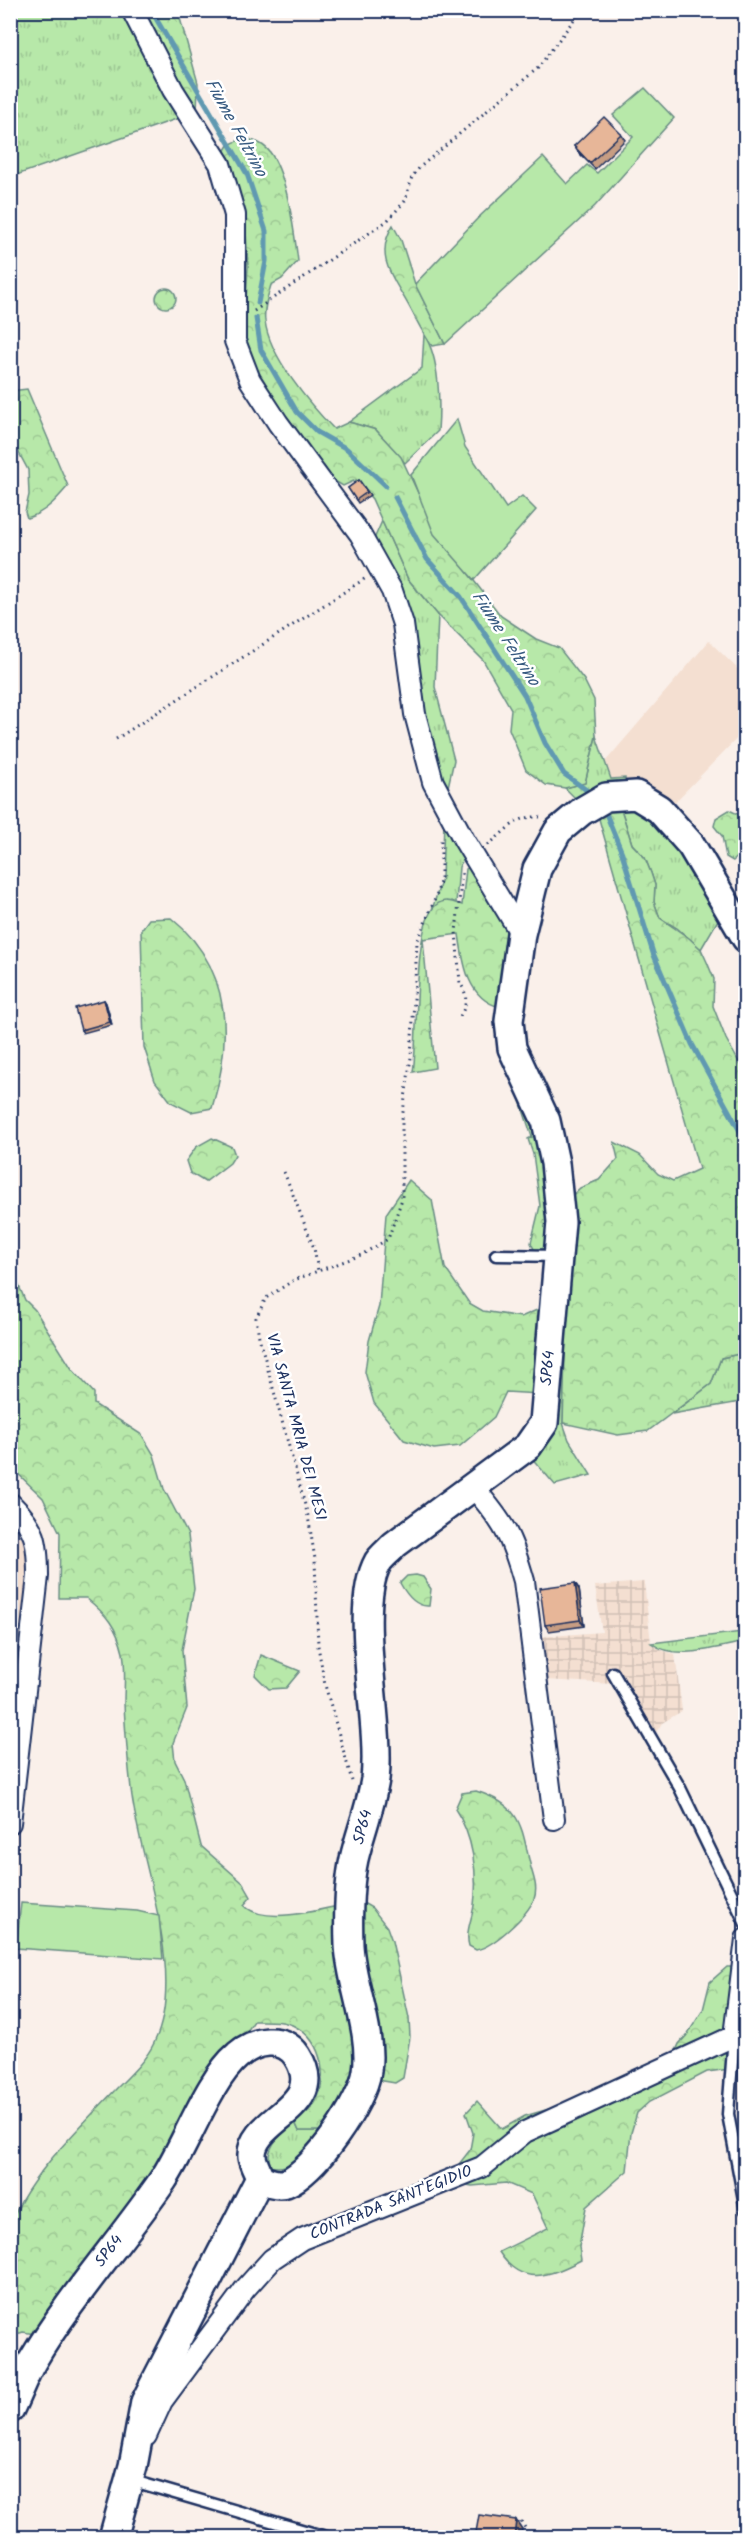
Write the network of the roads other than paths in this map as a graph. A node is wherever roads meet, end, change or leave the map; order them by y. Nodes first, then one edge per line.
1 (132, 10) edge
2 (521, 934) junction
3 (746, 938) edge
4 (496, 1255) dead end
5 (558, 1256) junction
6 (473, 1486) junction
7 (10, 1503) edge
8 (19, 1520) edge
9 (613, 1673) dead end
10 (12, 1778) edge
11 (554, 1819) dead end
12 (10, 1823) edge
13 (746, 1924) edge
14 (746, 1939) edge
15 (734, 2036) junction
16 (260, 2178) junction
17 (746, 2210) edge
18 (10, 2409) edge
19 (131, 2473) junction
20 (113, 2538) edge
21 (328, 2538) edge

1 - 2 street
2 - 3 street, SP64
2 - 5 street, SP64
4 - 5 lane
5 - 6 street, SP64
6 - 11 street
6 - 16 street, SP64
7 - 8 street
8 - 10 street
9 - 13 lane
10 - 12 street
14 - 15 street
15 - 17 lane
15 - 19 street, CONTRADA SANT'EGIDIO
16 - 18 street, SP64
16 - 19 street, CONTRADA SANT'EGIDIO
19 - 20 street, CONTRADA SANT'EGIDIO
19 - 21 lane

